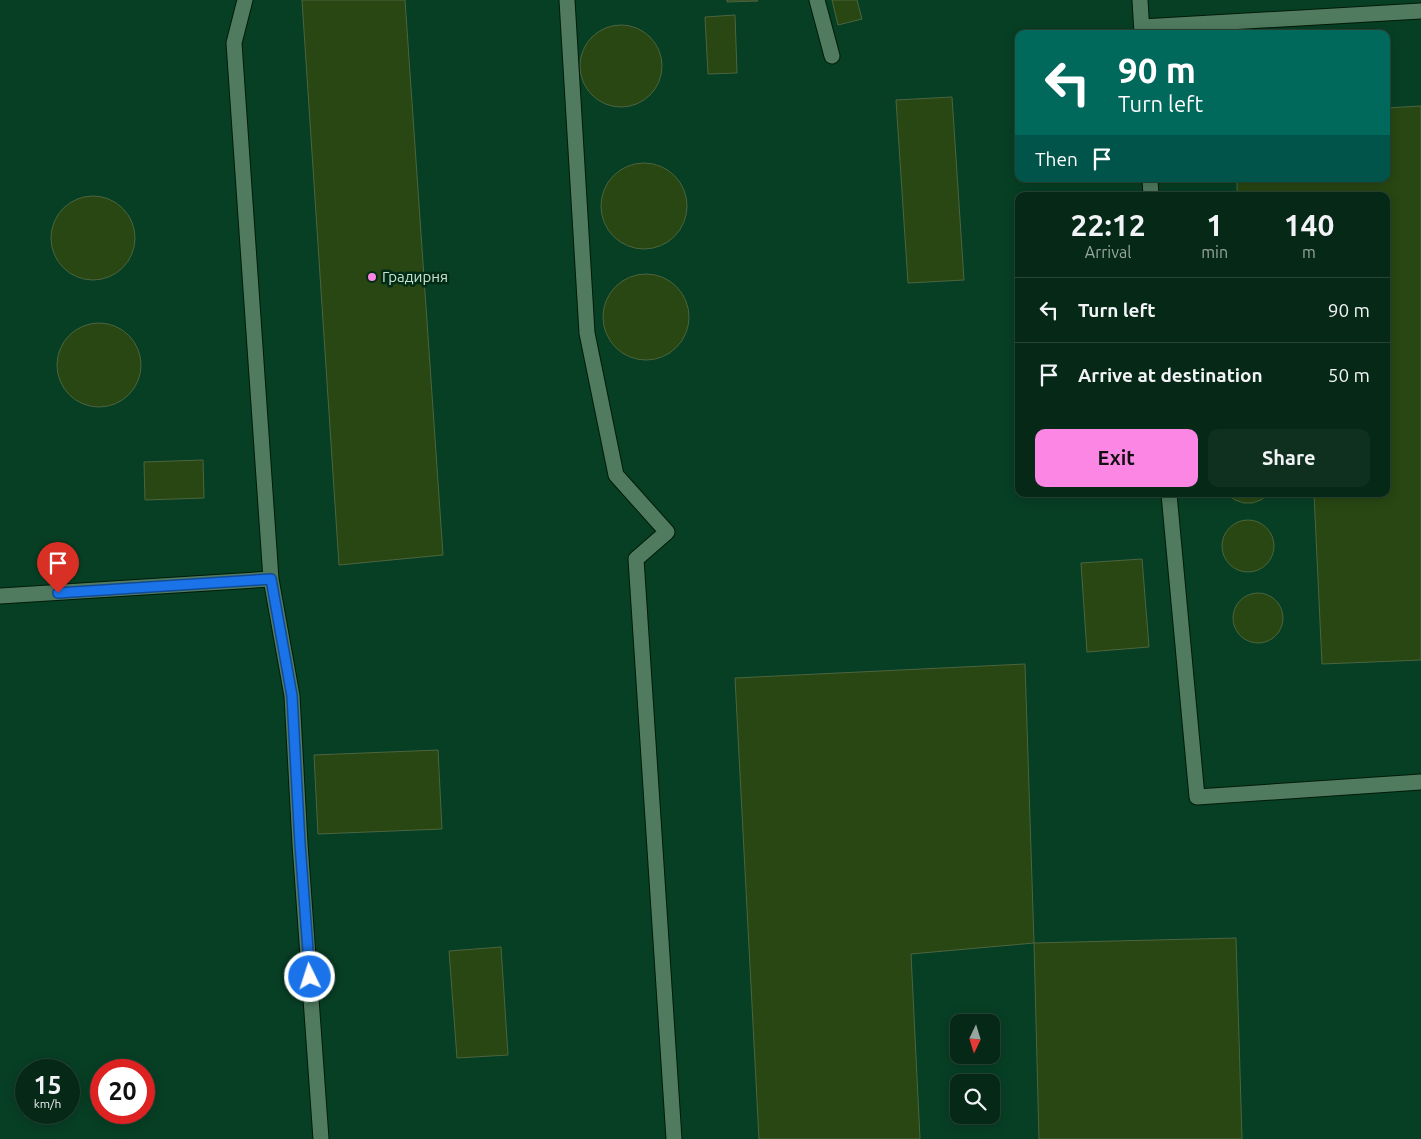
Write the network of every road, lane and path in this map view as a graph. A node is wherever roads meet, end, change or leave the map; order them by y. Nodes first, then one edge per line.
1 (245, 0) edge
2 (567, 0) edge
3 (817, 0) edge
4 (1140, 0) edge
5 (1421, 10) edge
6 (1142, 30) edge
7 (832, 56) dead end
8 (1169, 497) edge
9 (271, 579) junction
10 (0, 596) edge
11 (1421, 782) edge
12 (321, 1139) edge
13 (674, 1139) edge

1 - 9 lane
2 - 13 lane
3 - 7 lane
4 - 6 lane
5 - 6 lane
8 - 11 lane
9 - 10 lane
9 - 12 lane

